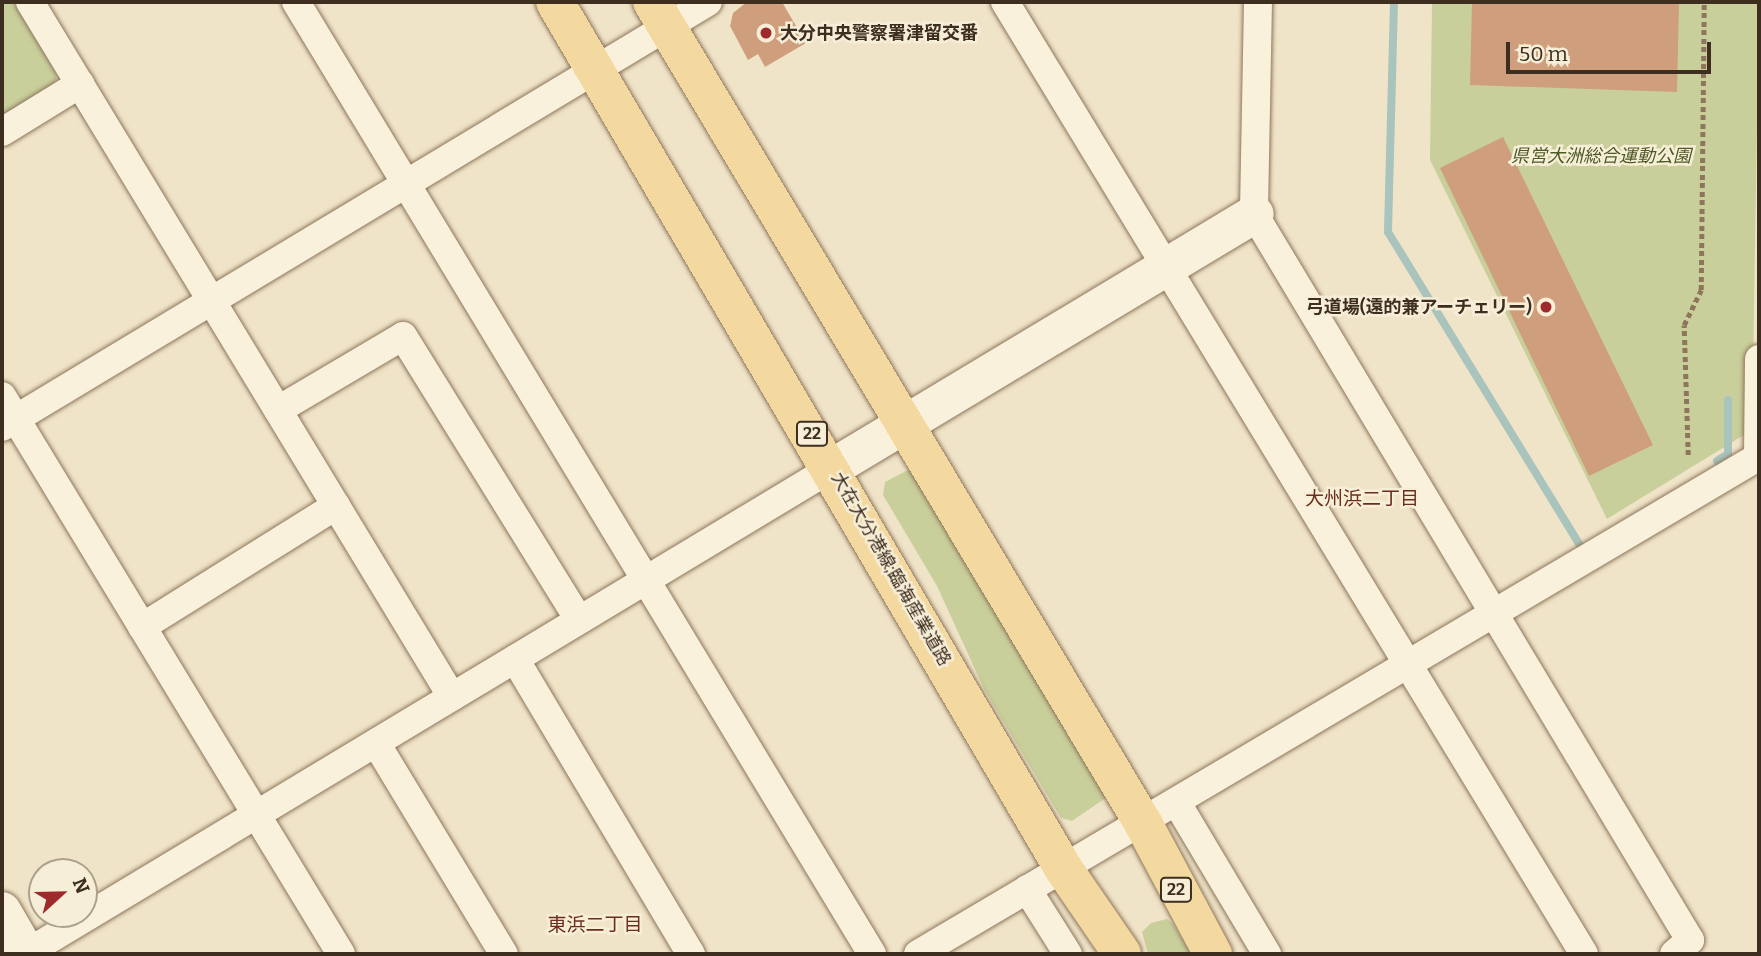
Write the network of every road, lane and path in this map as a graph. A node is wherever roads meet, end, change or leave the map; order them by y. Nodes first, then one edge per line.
1 (30, 2) edge
2 (296, 2) edge
3 (555, 2) edge
4 (708, 2) edge
5 (1005, 2) edge
6 (1258, 2) edge
7 (1704, 2) edge
8 (659, 14) edge
9 (595, 69) junction
10 (80, 84) junction
11 (2, 132) edge
12 (406, 184) junction
13 (1254, 214) junction
14 (1165, 267) junction
15 (212, 300) junction
16 (1759, 359) edge
17 (278, 410) junction
18 (6, 414) edge
19 (902, 425) junction
20 (1688, 454) dead end
21 (1758, 457) edge
22 (832, 468) junction
23 (336, 506) junction
24 (646, 580) junction
25 (1494, 615) junction
26 (579, 620) junction
27 (142, 627) junction
28 (515, 659) junction
29 (1407, 667) junction
30 (452, 696) junction
31 (376, 743) junction
32 (1177, 803) junction
33 (256, 815) junction
34 (1143, 822) junction
35 (1063, 869) junction
36 (1027, 889) junction
37 (2, 911) edge
38 (493, 950) edge
39 (26, 954) edge
40 (341, 954) edge
41 (691, 954) edge
42 (872, 954) edge
43 (918, 954) edge
44 (1068, 954) edge
45 (1122, 954) edge
46 (1213, 954) edge
47 (1267, 954) edge
48 (1584, 954) edge
49 (1674, 954) edge

1 - 10 street
2 - 12 street
3 - 9 main road, 大在大分港線;臨海産業道路 / 22
4 - 8 street
5 - 14 street
6 - 13 street
7 - 20 path
8 - 9 street
8 - 19 main road, 22
9 - 12 street
9 - 22 main road, 大在大分港線;臨海産業道路 / 22
10 - 11 street
10 - 15 street
12 - 15 street
12 - 24 street
13 - 14 street
13 - 25 street
14 - 19 street
14 - 29 street
15 - 17 street
15 - 18 street
16 - 21 street
17 - 23 street
17 - 26 street
18 - 27 street
19 - 22 street
19 - 34 main road, 22
21 - 25 street
22 - 24 street
22 - 35 main road, 大在大分港線;臨海産業道路 / 22
23 - 27 street
23 - 30 street
24 - 26 street
24 - 42 street
25 - 29 street
25 - 49 street
26 - 28 street
27 - 33 street
28 - 30 street
28 - 41 street
29 - 32 street
29 - 48 street
30 - 31 street
31 - 33 street
31 - 38 street
32 - 34 street
32 - 47 street
33 - 39 street
33 - 40 street
34 - 35 street
34 - 46 main road, 22
35 - 36 street
35 - 45 main road, 大在大分港線;臨海産業道路 / 22
36 - 43 street
36 - 44 street
37 - 39 street

